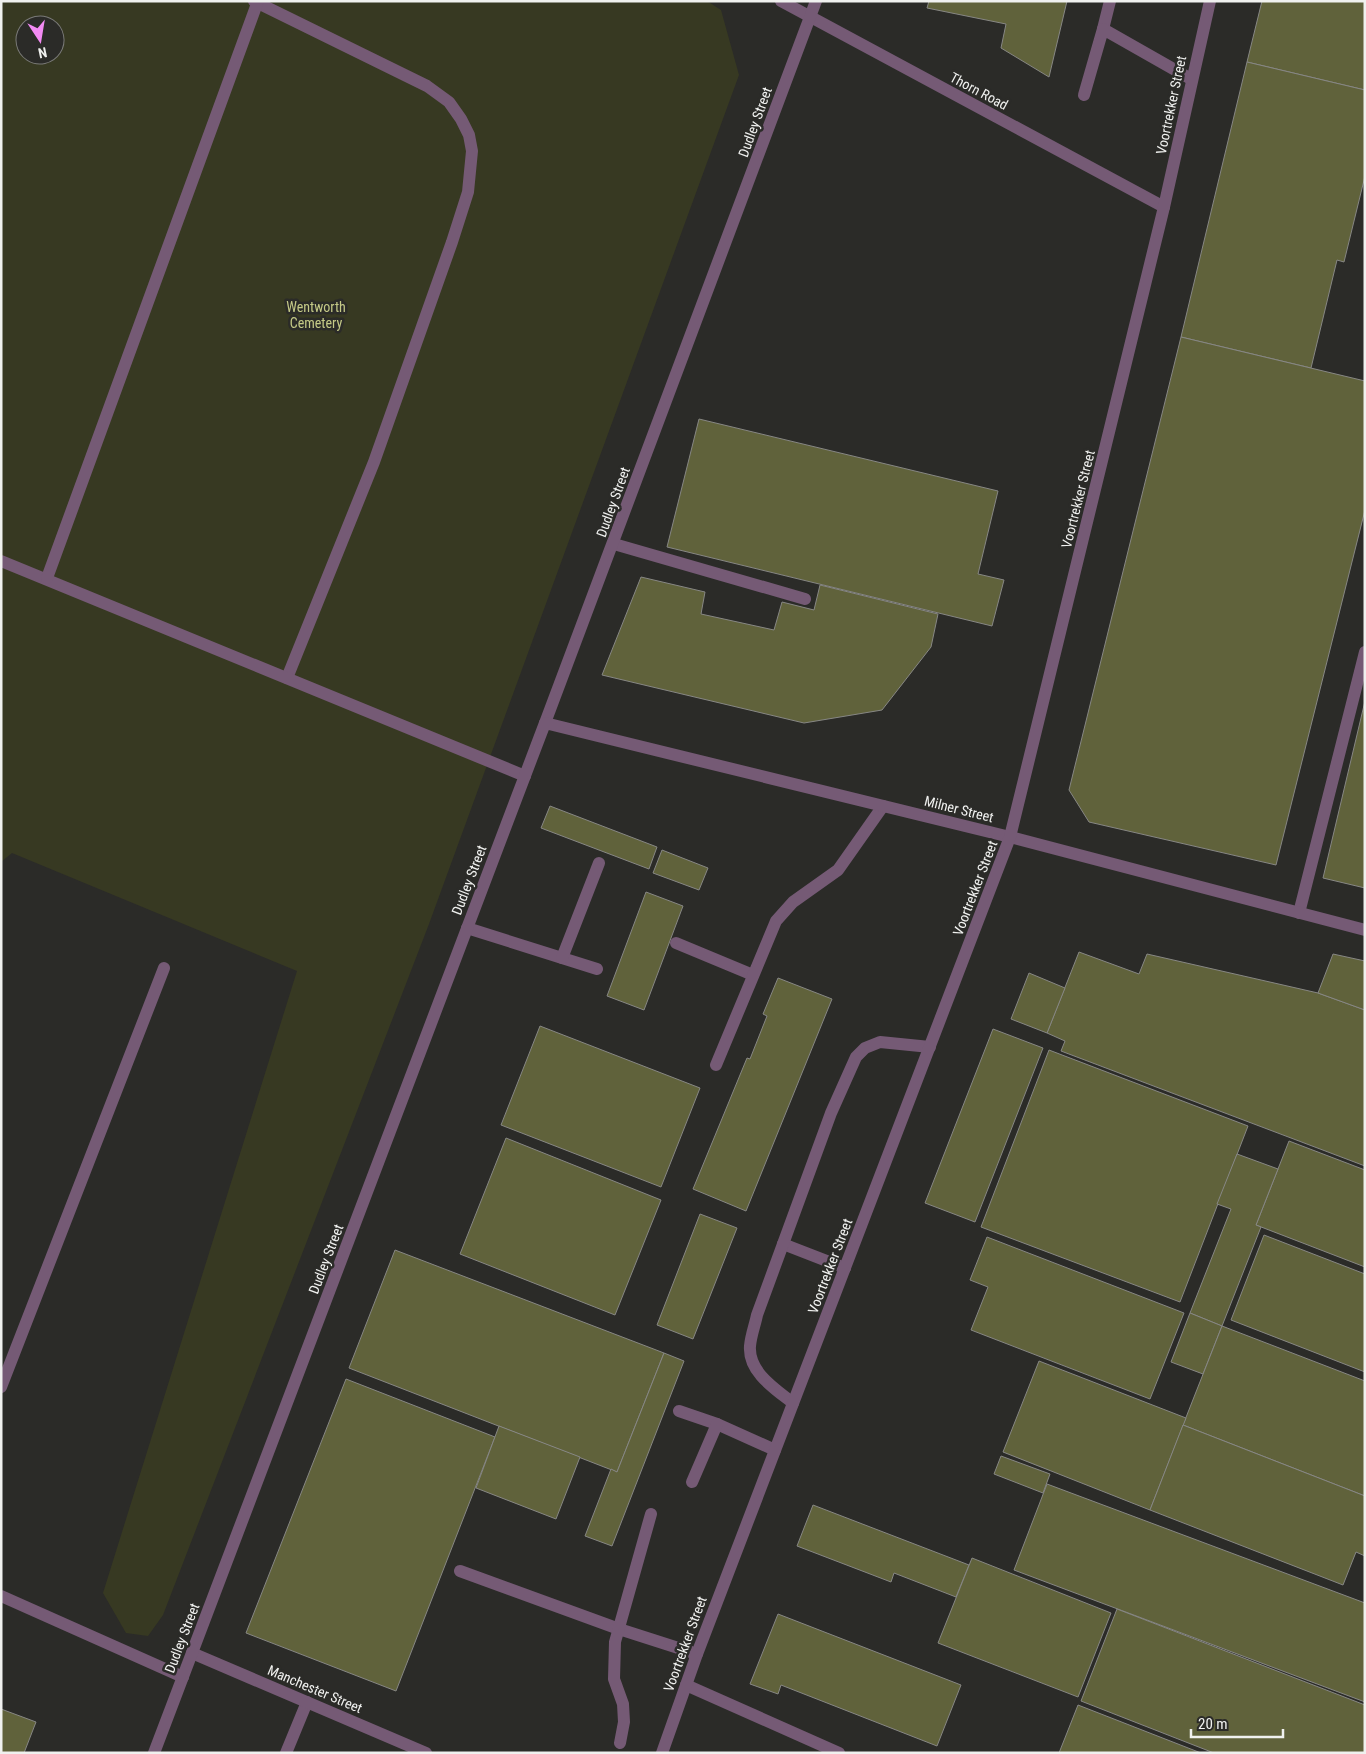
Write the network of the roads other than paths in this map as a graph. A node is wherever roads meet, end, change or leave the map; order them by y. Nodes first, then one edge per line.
1 (781, 1) edge
2 (816, 1) edge
3 (1110, 1) edge
4 (1210, 1) edge
5 (256, 2) edge
6 (810, 18) junction
7 (1103, 29) junction
8 (1191, 79) junction
9 (1084, 95) dead end
10 (1164, 207) junction
11 (614, 544) junction
12 (1, 561) edge
13 (47, 578) junction
14 (805, 599) dead end
15 (1365, 652) edge
16 (287, 678) junction
17 (545, 723) junction
18 (525, 776) junction
19 (883, 806) junction
20 (1010, 837) junction
21 (599, 863) dead end
22 (1299, 913) junction
23 (467, 928) junction
24 (1365, 930) edge
25 (676, 943) dead end
26 (562, 958) junction
27 (164, 968) dead end
28 (597, 969) dead end
29 (753, 975) junction
30 (930, 1047) junction
31 (716, 1065) dead end
32 (783, 1244) junction
33 (845, 1268) junction
34 (1, 1387) edge
35 (793, 1403) junction
36 (679, 1411) dead end
37 (718, 1424) junction
38 (775, 1450) junction
39 (692, 1482) dead end
40 (652, 1514) dead end
41 (460, 1571) dead end
42 (1, 1596) edge
43 (619, 1628) junction
44 (192, 1653) junction
45 (697, 1654) junction
46 (183, 1677) junction
47 (686, 1685) junction
48 (307, 1702) junction
49 (620, 1743) dead end
50 (154, 1753) edge
51 (286, 1753) edge
52 (426, 1753) edge
53 (662, 1753) edge
54 (838, 1753) edge

1 - 6 street, Thorn Road
2 - 6 street, Dudley Street
3 - 7 street
4 - 8 street, Voortrekker Street
5 - 13 street
5 - 16 street
6 - 10 street, Thorn Road
6 - 11 street, Dudley Street
7 - 8 street
7 - 9 street
8 - 10 street, Voortrekker Street
10 - 20 street, Voortrekker Street
11 - 14 street
11 - 17 street, Dudley Street
12 - 13 street
13 - 16 street
15 - 22 street
16 - 18 street
17 - 18 street, Dudley Street
17 - 19 street, Milner Street
18 - 23 street, Dudley Street
19 - 20 street, Milner Street
19 - 29 street
20 - 22 street, Milner Street
20 - 30 street, Voortrekker Street
21 - 26 street
22 - 24 street, Milner Street
23 - 26 street
23 - 44 street, Dudley Street
25 - 29 street
26 - 28 street
27 - 34 street
29 - 31 street
30 - 32 street
30 - 33 street, Voortrekker Street
32 - 33 street
32 - 35 street
33 - 35 street, Voortrekker Street
35 - 38 street, Voortrekker Street
36 - 37 street
37 - 38 street
37 - 39 street
38 - 45 street, Voortrekker Street
40 - 43 street
41 - 43 street
42 - 46 street
43 - 45 street
43 - 49 street
44 - 46 street, Dudley Street
44 - 48 street, Manchester Street
45 - 47 street, Voortrekker Street
46 - 50 street, Dudley Street
47 - 53 street, Voortrekker Street
47 - 54 street
48 - 51 street
48 - 52 street, Manchester Street

